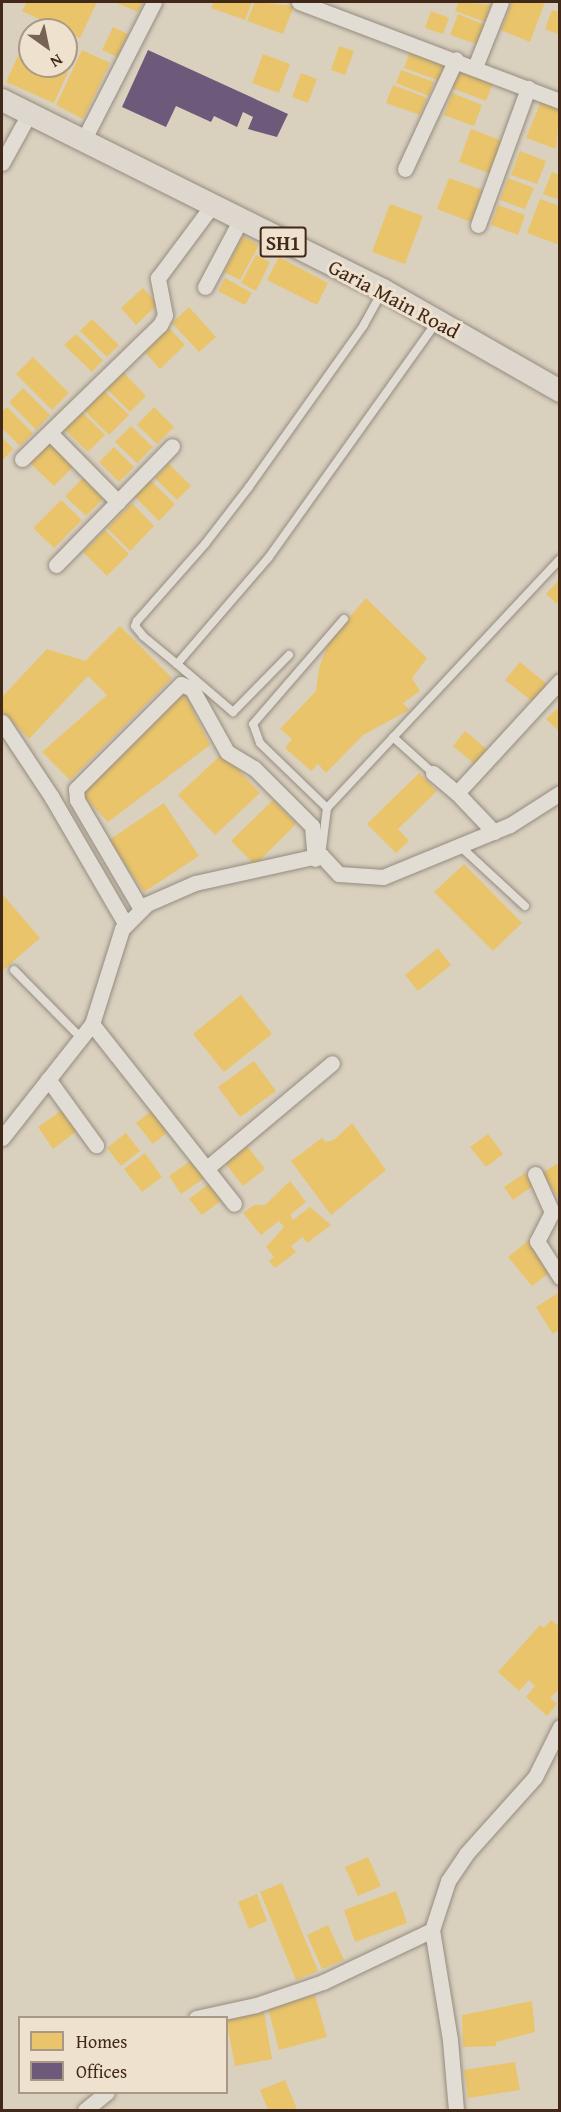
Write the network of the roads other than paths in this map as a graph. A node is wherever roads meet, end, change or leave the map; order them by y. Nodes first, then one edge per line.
1 (154, 2) edge
2 (300, 2) edge
3 (501, 2) edge
4 (456, 59) junction
5 (475, 67) junction
6 (528, 88) junction
7 (2, 100) edge
8 (560, 101) edge
9 (29, 114) junction
10 (82, 141) junction
11 (2, 164) edge
12 (405, 169) dead end
13 (211, 207) junction
14 (240, 221) junction
15 (478, 225) dead end
16 (205, 287) dead end
17 (383, 290) junction
18 (437, 322) junction
19 (560, 391) edge
20 (50, 433) junction
21 (172, 446) dead end
22 (22, 459) dead end
23 (118, 502) junction
24 (560, 559) edge
25 (56, 565) dead end
26 (344, 619) dead end
27 (289, 655) dead end
28 (177, 664) junction
29 (560, 681) edge
30 (2, 722) edge
31 (393, 737) junction
32 (433, 773) joint
33 (457, 793) junction
34 (560, 793) edge
35 (327, 808) junction
36 (494, 832) junction
37 (461, 848) junction
38 (318, 857) junction
39 (525, 906) dead end
40 (141, 909) junction
41 (125, 922) junction
42 (14, 970) dead end
43 (92, 1023) junction
44 (81, 1038) junction
45 (332, 1063) dead end
46 (48, 1079) junction
47 (2, 1138) edge
48 (96, 1145) dead end
49 (207, 1168) junction
50 (536, 1174) dead end
51 (234, 1204) dead end
52 (560, 1278) edge
53 (560, 1727) edge
54 (432, 1930) junction
55 (206, 2016) edge
56 (105, 2094) edge
57 (85, 2110) edge
58 (456, 2110) edge

1 - 10 street
2 - 4 street
3 - 5 street
4 - 5 street
4 - 12 street
5 - 6 street
6 - 8 street
6 - 15 street
7 - 9 main road, Garia Main Road / SH1
9 - 10 main road, Garia Main Road / SH1
9 - 11 street
10 - 13 main road, Garia Main Road / SH1
13 - 14 main road, Garia Main Road / SH1
13 - 20 street
14 - 16 street
14 - 17 main road, Garia Main Road / SH1
17 - 18 main road, Garia Main Road / SH1
17 - 28 lane
18 - 19 main road, Garia Main Road / SH1
18 - 28 lane
20 - 22 street
20 - 23 street
21 - 23 street
23 - 25 street
24 - 31 lane
26 - 35 lane
27 - 28 lane
29 - 33 street
30 - 41 street
31 - 32 lane
31 - 35 lane
32 - 33 street
33 - 36 street
34 - 36 street
35 - 38 lane
36 - 37 street
37 - 38 street
37 - 39 lane
38 - 40 street
38 - 40 street
40 - 41 street
41 - 43 street
42 - 44 lane
43 - 44 street
43 - 49 street
44 - 46 street
45 - 49 street
46 - 47 street
46 - 48 street
49 - 51 street
50 - 52 street
53 - 54 street
54 - 55 street
54 - 58 street
56 - 57 street

